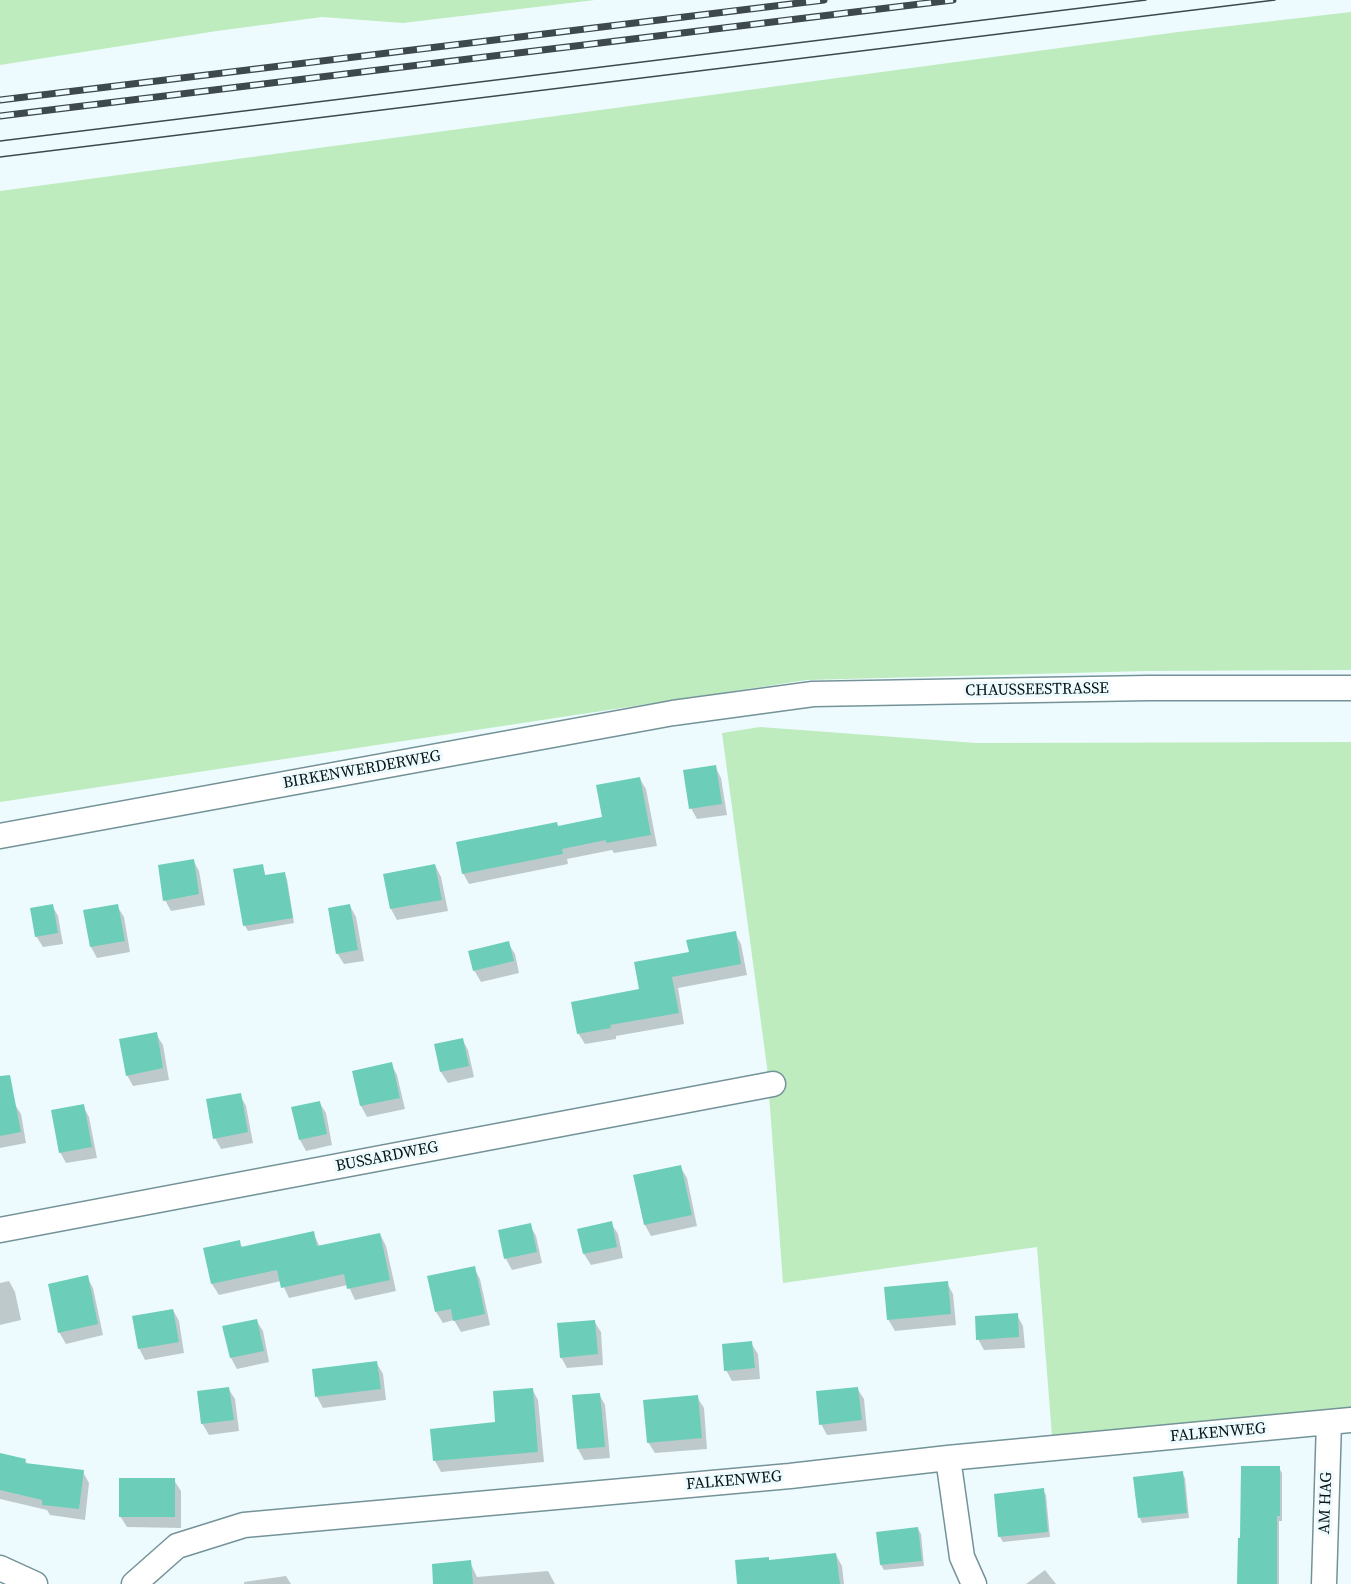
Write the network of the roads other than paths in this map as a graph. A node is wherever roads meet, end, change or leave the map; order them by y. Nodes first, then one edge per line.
1 (1351, 688) edge
2 (724, 706) joint
3 (0, 836) edge
4 (773, 1084) dead end
5 (0, 1230) edge
6 (1340, 1421) edge
7 (948, 1458) junction
8 (0, 1568) edge
9 (34, 1584) edge
10 (134, 1584) edge
11 (974, 1584) edge
12 (1324, 1584) edge

1 - 2 street, CHAUSSEESTRASSE
2 - 3 street, BIRKENWERDERWEG
4 - 5 street, BUSSARDWEG
6 - 7 street, FALKENWEG
6 - 12 street, AM HAG
7 - 10 street, FALKENWEG
7 - 11 street
8 - 9 street

